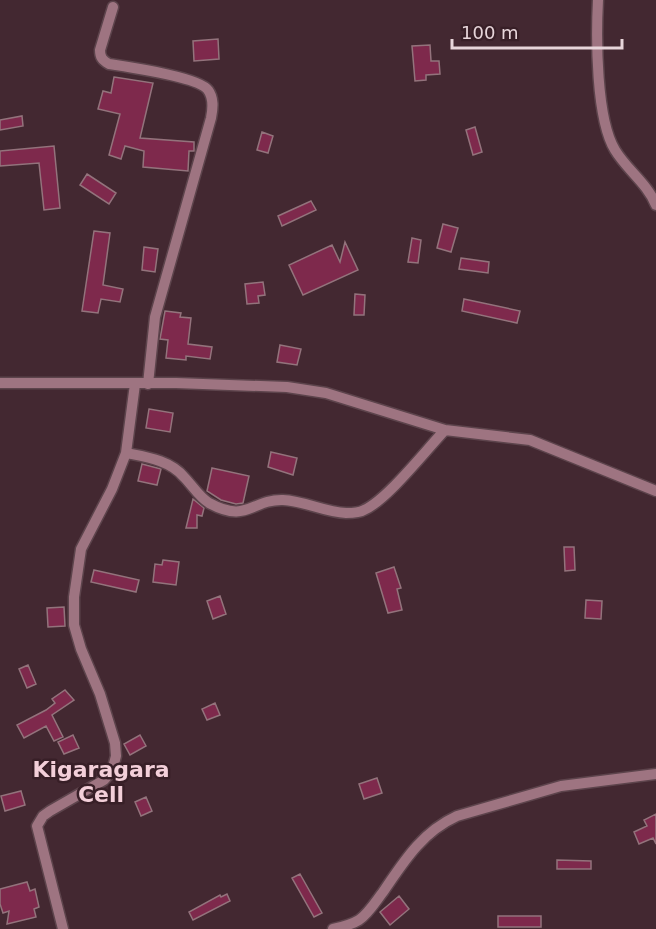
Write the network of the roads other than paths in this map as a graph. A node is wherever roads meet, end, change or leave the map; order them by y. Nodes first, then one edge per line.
1 (598, 0) edge
2 (113, 7) dead end
3 (656, 205) edge
4 (0, 383) edge
5 (135, 384) junction
6 (148, 384) junction
7 (445, 430) junction
8 (126, 453) junction
9 (656, 491) edge
10 (656, 774) edge
11 (63, 929) edge
12 (333, 929) edge

1 - 3 street
2 - 6 street
4 - 5 street
5 - 6 street
5 - 8 street
6 - 7 street
7 - 8 street
7 - 9 street
8 - 11 street
10 - 12 street

